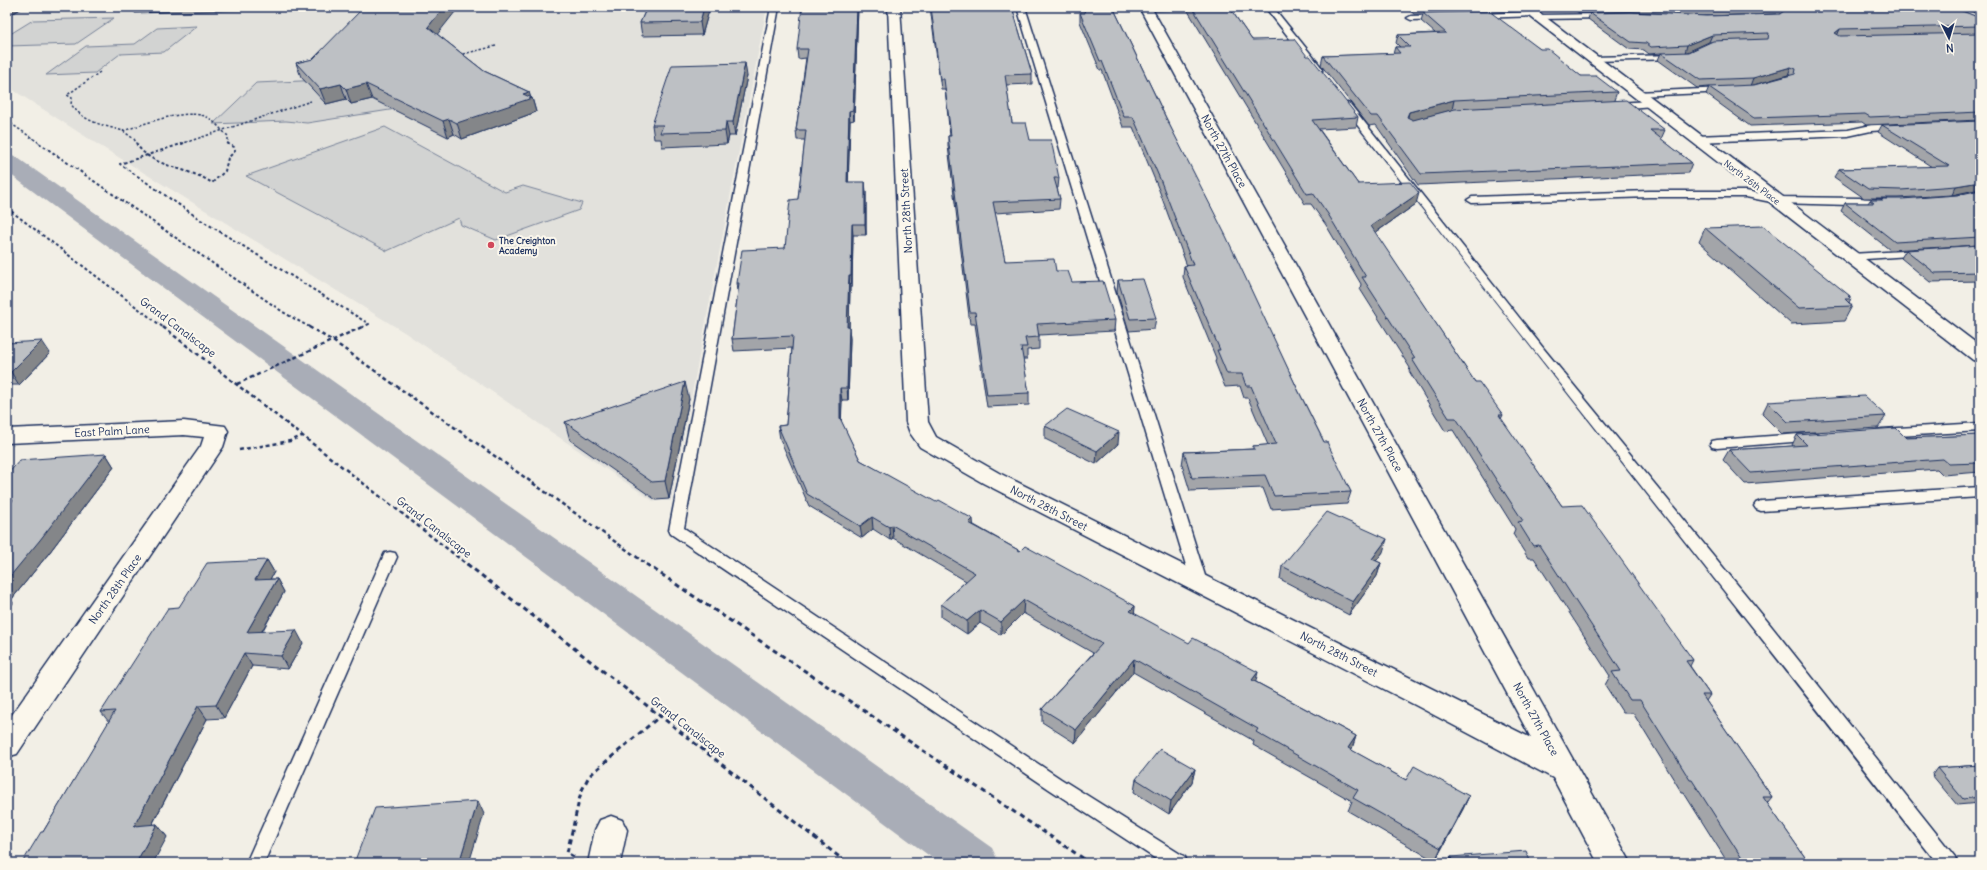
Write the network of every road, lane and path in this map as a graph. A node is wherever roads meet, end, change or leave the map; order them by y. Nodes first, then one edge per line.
1 (775, 7) edge
2 (894, 7) edge
3 (1021, 7) edge
4 (1197, 7) edge
5 (1269, 7) edge
6 (1145, 8) edge
7 (1532, 13) edge
8 (1466, 16) edge
9 (1615, 16) edge
10 (1450, 17) edge
11 (1411, 18) dead end
12 (496, 46) dead end
13 (463, 54) edge
14 (1686, 56) edge
15 (1592, 60) junction
16 (100, 72) dead end
17 (1328, 82) edge
18 (1735, 90) edge
19 (1637, 94) junction
20 (1338, 95) edge
21 (311, 101) edge
22 (1650, 104) junction
23 (1603, 106) edge
24 (7, 121) edge
25 (1908, 127) edge
26 (123, 131) junction
27 (221, 131) junction
28 (1696, 139) junction
29 (150, 155) junction
30 (1472, 200) dead end
31 (1776, 200) junction
32 (1897, 203) edge
33 (7, 208) edge
34 (1931, 253) edge
35 (1851, 257) junction
36 (333, 340) junction
37 (1980, 356) edge
38 (237, 384) junction
39 (1980, 427) edge
40 (217, 431) joint
41 (1871, 434) edge
42 (7, 436) edge
43 (302, 436) junction
44 (1824, 437) edge
45 (1717, 444) dead end
46 (235, 451) dead end
47 (1980, 492) edge
48 (1761, 506) dead end
49 (390, 557) dead end
50 (1199, 582) junction
51 (660, 716) junction
52 (7, 745) edge
53 (1563, 769) junction
54 (611, 830) dead end
55 (591, 861) edge
56 (255, 863) edge
57 (847, 863) edge
58 (1090, 863) edge
59 (1178, 863) edge
60 (1615, 863) edge
61 (1948, 863) edge

1 - 59 lane
2 - 50 street, North 28th Street
3 - 50 lane
4 - 6 lane
5 - 17 lane
6 - 53 street, North 27th Place
7 - 8 lane
7 - 9 lane
7 - 15 street, North 26th Place
10 - 11 lane
12 - 13 path
14 - 15 lane
15 - 19 street, North 26th Place
16 - 26 path
18 - 19 lane
19 - 22 street, North 26th Place
20 - 61 lane
21 - 27 path
22 - 23 lane
22 - 28 street, North 26th Place
24 - 36 path
25 - 28 lane
26 - 27 path
26 - 29 path
27 - 29 path
27 - 29 path
28 - 31 street, North 26th Place
29 - 36 path
30 - 31 lane
31 - 32 lane
31 - 35 street, North 26th Place
33 - 38 path, Grand Canalscape
34 - 35 lane
35 - 37 street, North 26th Place
36 - 38 path
36 - 58 path
38 - 43 path, Grand Canalscape
39 - 41 lane
40 - 42 street, East Palm Lane
40 - 52 street, North 28th Place
43 - 46 path
43 - 51 path, Grand Canalscape
44 - 45 lane
47 - 48 lane
49 - 56 lane
50 - 53 street, North 28th Street
51 - 55 path
51 - 57 path, Grand Canalscape
53 - 60 street, North 27th Place
54 - 55 street

